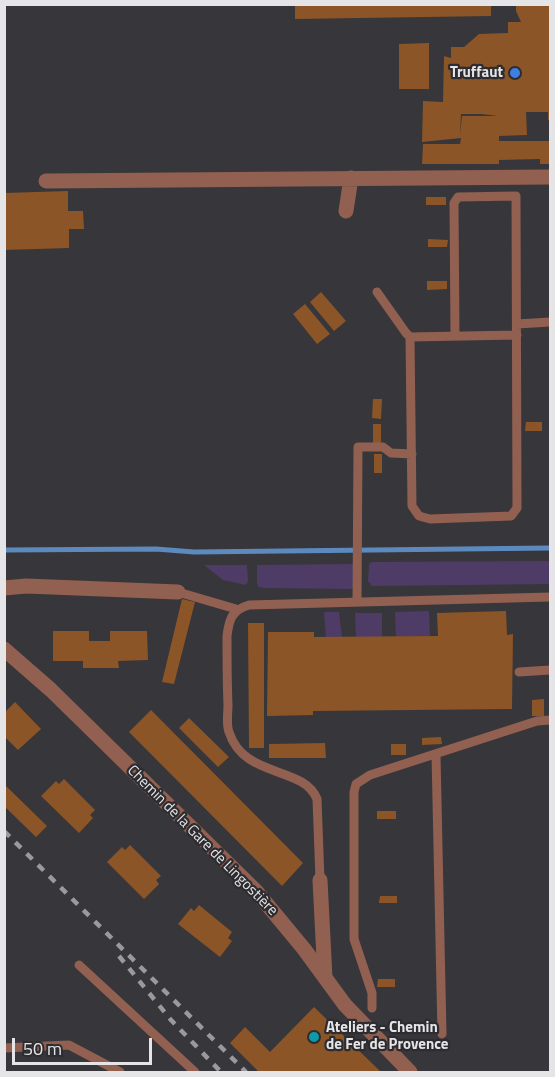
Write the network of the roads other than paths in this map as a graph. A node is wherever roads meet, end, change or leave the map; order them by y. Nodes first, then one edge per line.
1 (550, 177) edge
2 (351, 178) junction
3 (46, 181) dead end
4 (346, 211) dead end
5 (377, 292) dead end
6 (550, 322) edge
7 (517, 324) junction
8 (517, 335) junction
9 (455, 336) junction
10 (411, 337) junction
11 (412, 454) junction
12 (4, 588) edge
13 (178, 592) joint
14 (550, 597) edge
15 (357, 602) junction
16 (236, 609) junction
17 (4, 649) edge
18 (550, 670) edge
19 (519, 672) dead end
20 (550, 720) edge
21 (436, 754) junction
22 (320, 879) joint
23 (79, 965) dead end
24 (325, 978) junction
25 (372, 1008) dead end
26 (441, 1034) dead end
27 (4, 1048) edge
28 (120, 1072) edge
29 (195, 1072) edge
30 (410, 1072) edge

1 - 2 street
2 - 3 street
2 - 4 street
5 - 10 lane
6 - 7 lane
7 - 8 lane
7 - 9 lane
8 - 9 lane
8 - 11 lane
9 - 10 lane
10 - 11 lane
11 - 15 lane
12 - 13 street
13 - 16 lane
14 - 15 lane
15 - 16 lane
16 - 22 lane
17 - 24 street, Chemin de la Gare de Lingostière
18 - 19 lane
20 - 21 lane
21 - 25 lane
21 - 26 lane
22 - 24 street
23 - 29 lane
24 - 30 street, Chemin de la Gare de Lingostière
27 - 28 lane

